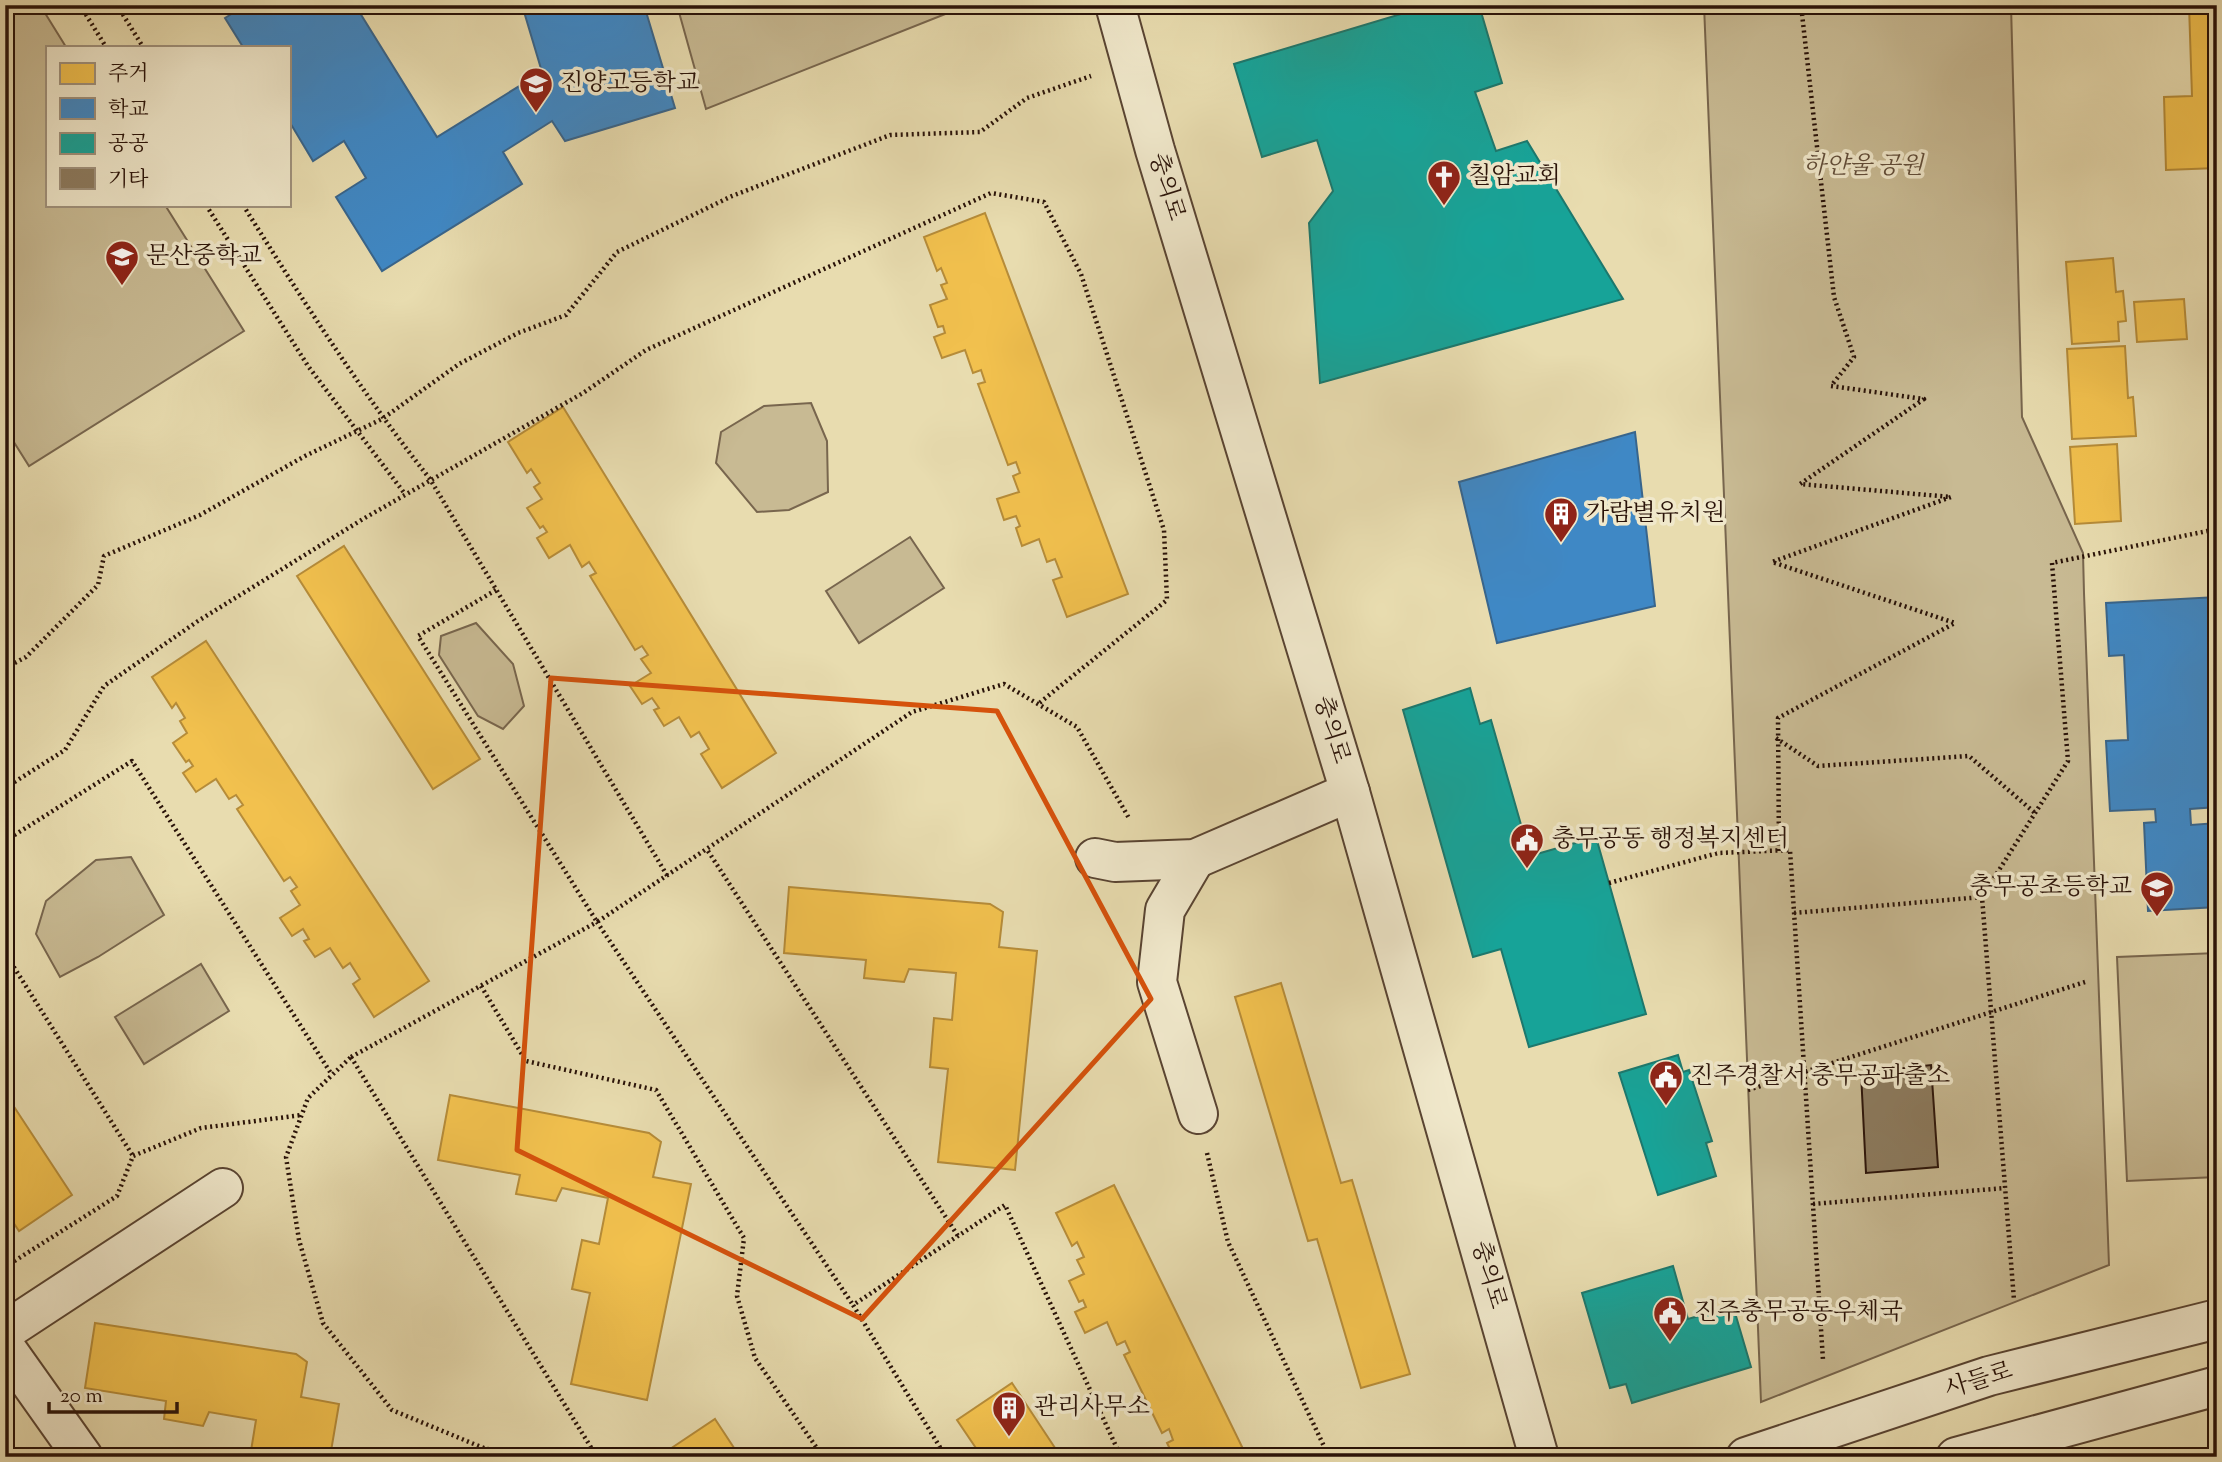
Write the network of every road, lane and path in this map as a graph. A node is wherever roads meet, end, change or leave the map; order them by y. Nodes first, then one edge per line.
1 (79, 5) edge
2 (117, 5) edge
3 (1115, 5) edge
4 (1801, 5) edge
5 (105, 46) edge
6 (142, 46) edge
7 (1131, 61) junction
8 (207, 206) edge
9 (244, 206) edge
10 (382, 419) junction
11 (356, 432) junction
12 (430, 479) junction
13 (405, 494) junction
14 (2217, 529) edge
15 (496, 590) junction
16 (5, 668) edge
17 (1038, 704) junction
18 (1776, 738) junction
19 (5, 788) edge
20 (1350, 792) junction
21 (2035, 813) junction
22 (5, 841) edge
23 (1779, 850) junction
24 (708, 851) junction
25 (1095, 858) dead end
26 (1195, 859) junction
27 (1153, 861) junction
28 (668, 877) junction
29 (1609, 883) dead end
30 (1982, 897) junction
31 (1794, 913) junction
32 (597, 922) junction
33 (5, 953) edge
34 (2085, 982) dead end
35 (481, 986) junction
36 (1991, 1012) junction
37 (351, 1057) junction
38 (1804, 1072) junction
39 (332, 1075) junction
40 (1748, 1090) dead end
41 (1198, 1114) joint
42 (302, 1115) junction
43 (134, 1156) junction
44 (223, 1188) dead end
45 (2005, 1188) junction
46 (1813, 1204) junction
47 (958, 1236) junction
48 (5, 1267) edge
49 (2014, 1300) dead end
50 (853, 1306) junction
51 (2217, 1319) edge
52 (5, 1331) edge
53 (5, 1348) edge
54 (1823, 1360) dead end
55 (2217, 1386) edge
56 (83, 1457) edge
57 (823, 1457) edge
58 (946, 1457) edge
59 (1121, 1457) edge
60 (1329, 1457) edge
61 (1539, 1457) edge
62 (1746, 1457) edge
63 (1956, 1457) edge

1 - 5 path
2 - 6 path
3 - 7 street, 충의로
4 - 18 path
7 - 10 path
7 - 20 street, 충의로
8 - 11 path
9 - 10 path
10 - 11 path
10 - 12 path
11 - 13 path
11 - 16 path
12 - 13 path
12 - 15 path
12 - 17 path
13 - 19 path
14 - 21 path
15 - 28 path
15 - 32 path
17 - 24 path
17 - 27 path
18 - 21 path
18 - 23 path
20 - 26 street
20 - 61 street, 충의로
21 - 30 path
22 - 39 path
23 - 29 path
23 - 31 path
24 - 28 path
24 - 47 path
25 - 27 street
26 - 27 street
26 - 41 street
28 - 32 path
30 - 31 path
30 - 36 path
31 - 38 path
32 - 35 path
32 - 50 path
33 - 43 path
34 - 36 path
35 - 37 path
35 - 57 path
36 - 38 path
36 - 45 path
37 - 39 path
37 - 42 path
38 - 40 path
38 - 46 path
39 - 42 path
41 - 60 path
42 - 43 path
43 - 48 path
44 - 52 street
45 - 46 path
45 - 49 path
46 - 54 path
47 - 50 path
47 - 59 path
50 - 58 path
51 - 62 street, 사들로
53 - 56 street
55 - 63 street

